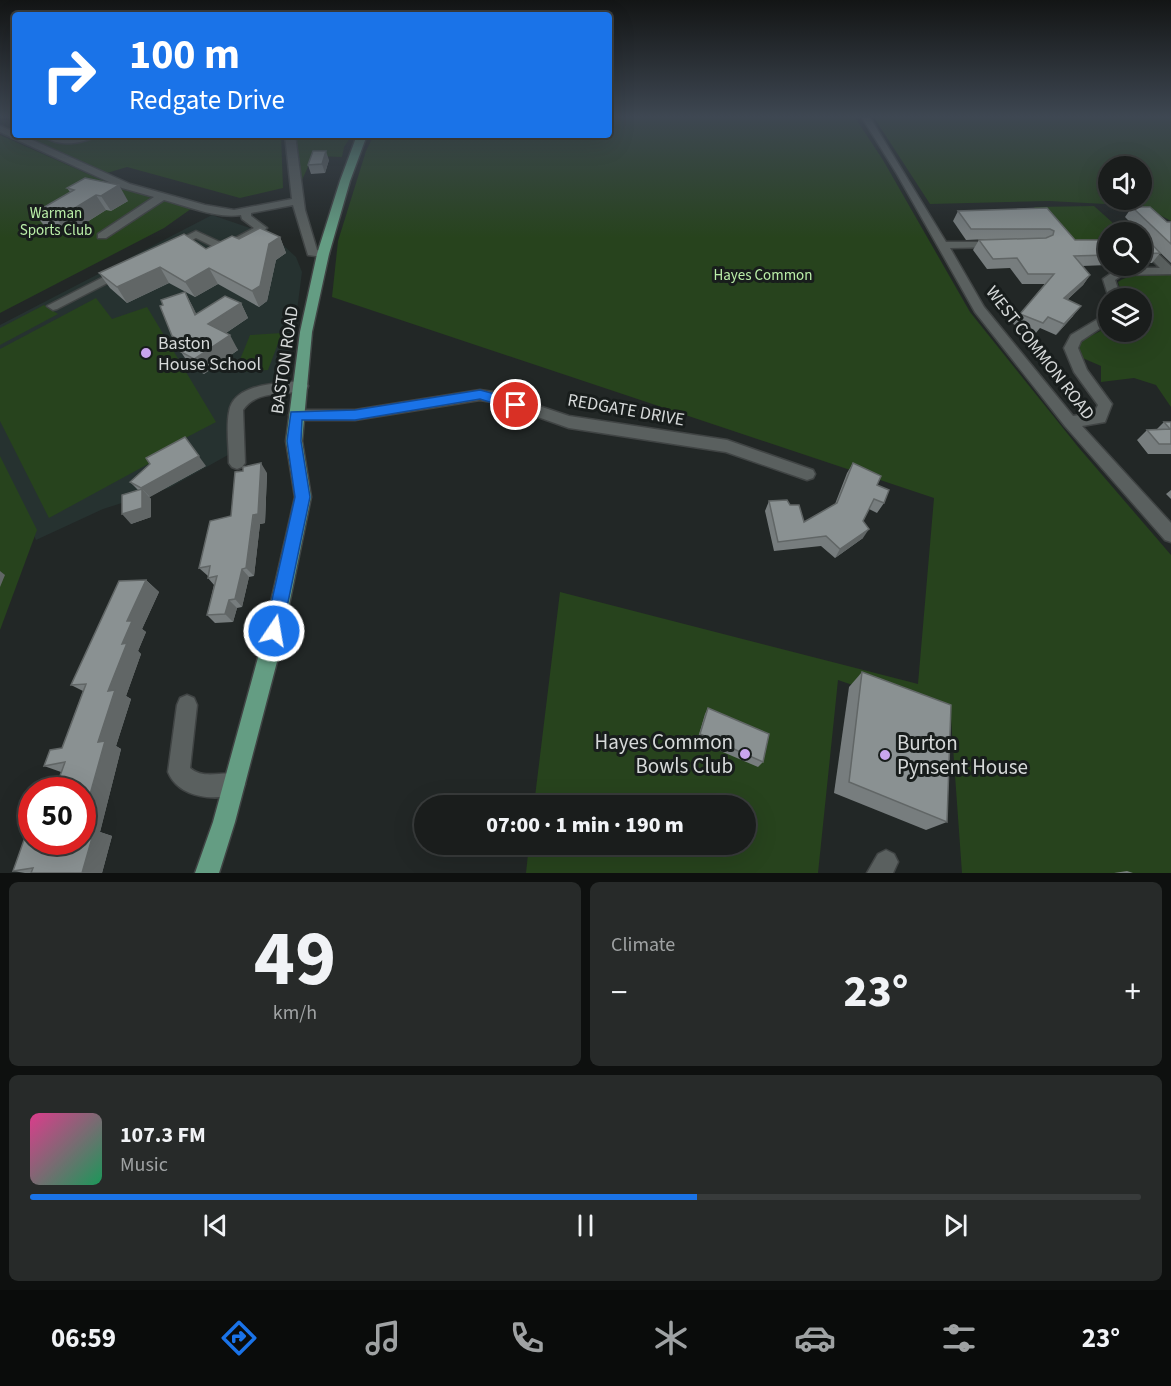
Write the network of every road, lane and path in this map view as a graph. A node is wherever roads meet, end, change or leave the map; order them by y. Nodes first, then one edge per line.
1 (62, 157) edge
2 (292, 157) edge
3 (354, 157) edge
4 (891, 157) edge
5 (161, 197) junction
6 (297, 201) junction
7 (246, 212) junction
8 (102, 236) dead end
9 (1007, 244) edge
10 (941, 245) junction
11 (165, 250) edge
12 (323, 254) junction
13 (1152, 254) edge
14 (135, 265) edge
15 (1170, 271) edge
16 (1112, 288) edge
17 (53, 306) dead end
18 (1098, 324) edge
19 (301, 386) junction
20 (296, 415) junction
21 (1070, 422) junction
22 (237, 463) dead end
23 (807, 474) dead end
24 (1171, 535) edge
25 (187, 705) dead end
26 (234, 784) junction
27 (207, 873) edge

1 - 5 street
2 - 6 street
3 - 12 main road, BASTON ROAD
4 - 10 street, WEST COMMON ROAD
5 - 7 street
5 - 8 street
6 - 7 street
6 - 12 street
7 - 11 street
9 - 10 street
10 - 21 street, WEST COMMON ROAD
12 - 19 main road, BASTON ROAD
13 - 15 street
14 - 17 street
15 - 16 street
18 - 21 street
19 - 20 main road, BASTON ROAD
19 - 22 street
20 - 23 street, REDGATE DRIVE
20 - 26 main road, BASTON ROAD
21 - 24 street, WEST COMMON ROAD
25 - 26 street
26 - 27 main road, BASTON ROAD

